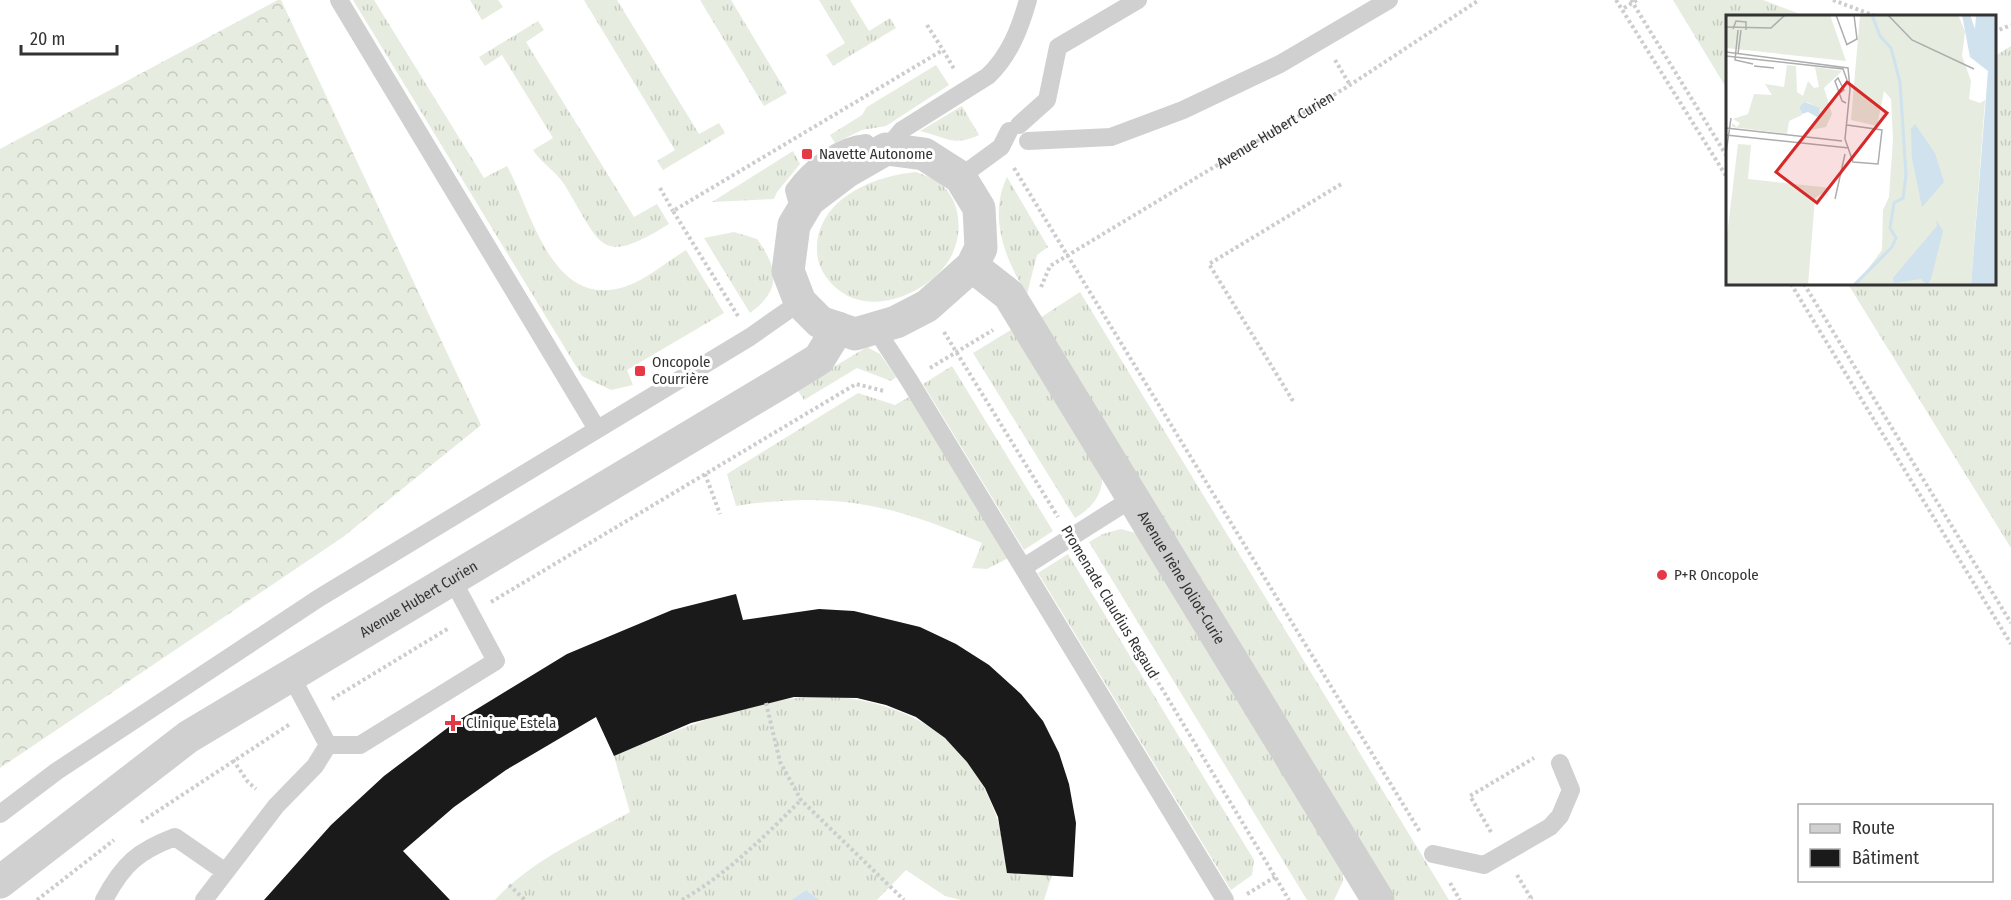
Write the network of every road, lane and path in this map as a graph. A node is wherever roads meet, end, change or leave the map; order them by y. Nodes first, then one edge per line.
1 (339, 0) edge
2 (1028, 0) edge
3 (1138, 0) edge
4 (1389, 0) edge
5 (1479, 0) edge
6 (1616, 0) edge
7 (1833, 0) edge
8 (1634, 1) edge
9 (1624, 8) junction
10 (1872, 15) edge
11 (927, 25) dead end
12 (2011, 25) edge
13 (1996, 32) edge
14 (943, 50) dead end
15 (1015, 138) junction
16 (881, 151) junction
17 (1726, 155) edge
18 (1726, 176) edge
19 (960, 177) junction
20 (1343, 183) dead end
21 (660, 188) dead end
22 (673, 211) dead end
23 (972, 266) junction
24 (1792, 285) edge
25 (1805, 285) edge
26 (800, 302) junction
27 (927, 306) junction
28 (838, 328) junction
29 (875, 328) junction
30 (1293, 401) dead end
31 (597, 429) junction
32 (705, 474) dead end
33 (1133, 498) junction
34 (720, 514) dead end
35 (1071, 537) junction
36 (1023, 567) junction
37 (452, 579) junction
38 (2011, 623) edge
39 (2011, 644) edge
40 (291, 676) junction
41 (766, 703) dead end
42 (328, 745) junction
43 (1534, 758) dead end
44 (233, 760) dead end
45 (1560, 763) dead end
46 (801, 800) junction
47 (276, 806) junction
48 (0, 814) edge
49 (1433, 854) junction
50 (1504, 854) junction
51 (224, 871) junction
52 (1275, 877) junction
53 (0, 882) edge
54 (509, 885) dead end
55 (104, 900) edge
56 (204, 900) edge
57 (525, 900) edge
58 (682, 900) edge
59 (904, 900) edge
60 (1225, 900) edge
61 (1236, 900) edge
62 (1289, 900) edge
63 (1378, 900) edge
64 (1460, 900) edge
65 (1528, 900) edge

1 - 31 lane
2 - 16 lane
3 - 15 lane
4 - 15 lane
5 - 49 path, Avenue Hubert Curien
6 - 9 path
7 - 10 path
8 - 9 path
8 - 17 path
9 - 18 path
11 - 14 path
12 - 13 path
15 - 19 lane
16 - 19 street
16 - 26 street
19 - 23 street
20 - 30 path
21 - 22 path
23 - 27 street
23 - 33 street, Avenue Irène Joliot-Curie
24 - 39 path
25 - 38 path
26 - 28 street
26 - 31 lane
27 - 29 street
27 - 35 path, Promenade Claudius Regaud
28 - 29 street
28 - 37 street, Avenue Hubert Curien
29 - 36 lane
31 - 48 lane
32 - 34 path
33 - 35 lane
33 - 63 street, Avenue Irène Joliot-Curie
35 - 36 lane
35 - 52 path, Promenade Claudius Regaud
36 - 60 lane
37 - 40 street, Avenue Hubert Curien
37 - 42 lane
40 - 42 lane
40 - 53 street, Avenue Hubert Curien
41 - 46 path
42 - 47 lane
43 - 50 path
44 - 47 path
45 - 50 lane
46 - 58 path
46 - 59 path
47 - 51 lane
49 - 50 lane
49 - 64 path
50 - 65 path
51 - 55 lane
51 - 56 lane
52 - 61 path
52 - 62 path, Promenade Claudius Regaud
54 - 57 path

